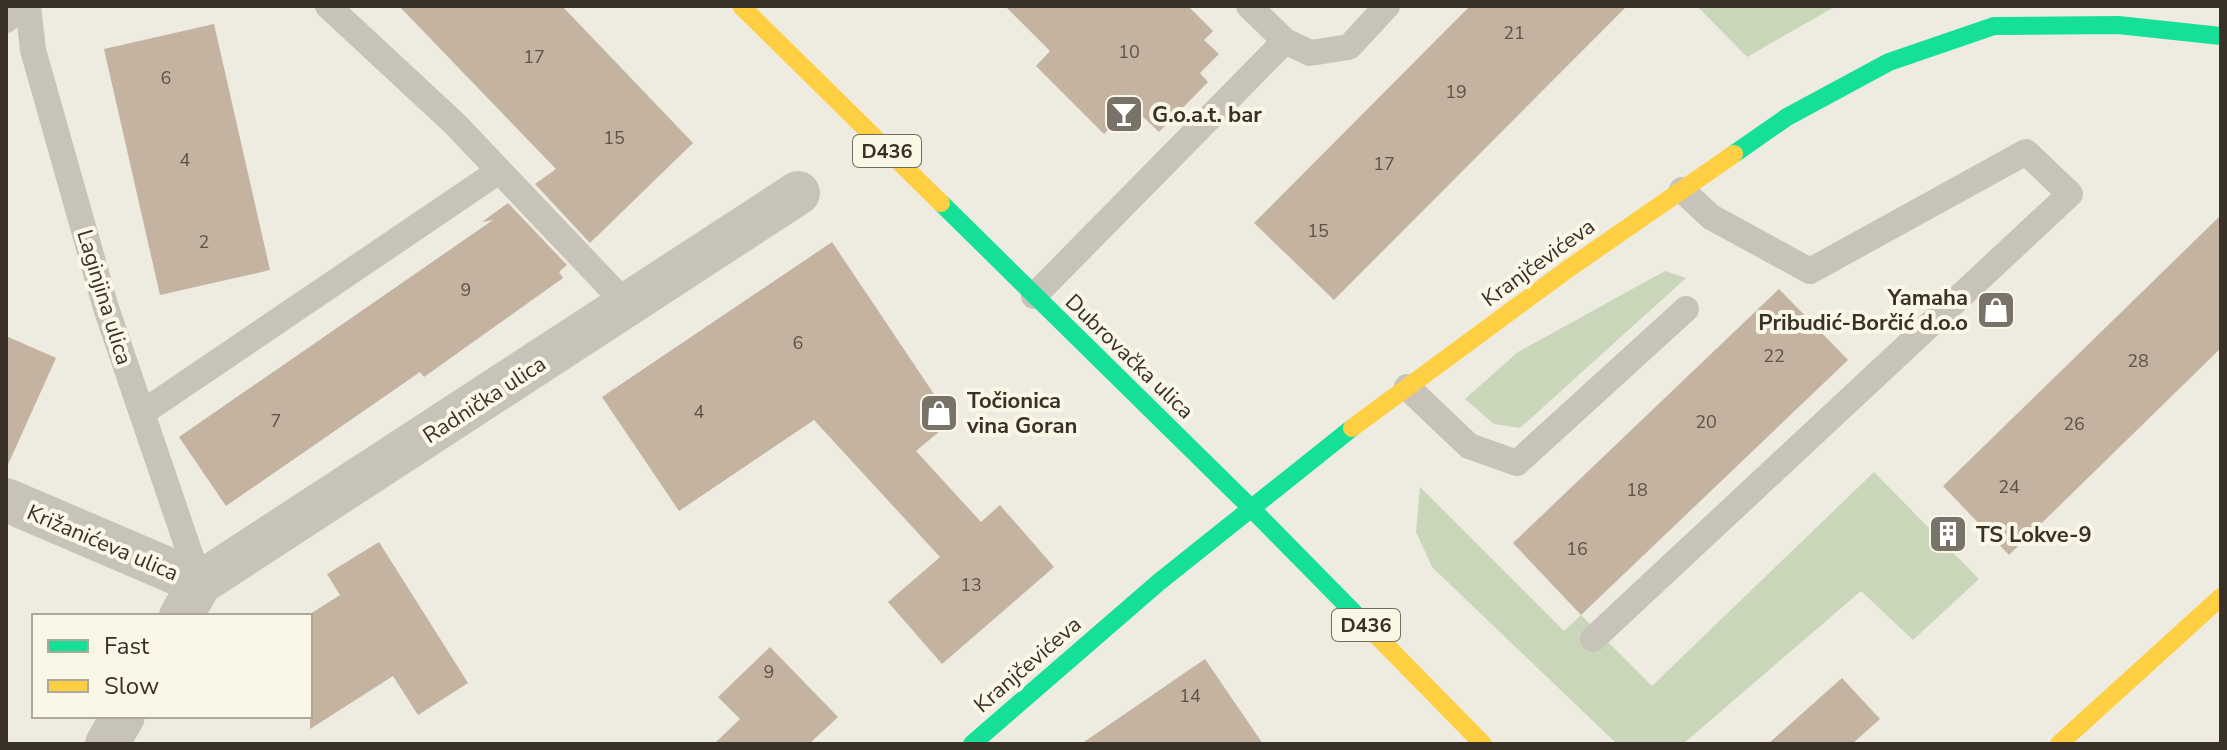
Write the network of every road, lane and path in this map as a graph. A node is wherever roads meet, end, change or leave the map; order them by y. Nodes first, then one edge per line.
1 (21, 6) edge
2 (28, 6) edge
3 (328, 6) edge
4 (741, 6) edge
5 (1249, 6) edge
6 (1387, 6) edge
7 (1990, 16) edge
8 (6, 20) edge
9 (2221, 36) edge
10 (1285, 41) junction
11 (499, 171) junction
12 (1682, 190) junction
13 (798, 193) dead end
14 (1034, 296) junction
15 (628, 306) junction
16 (1686, 309) dead end
17 (1407, 387) junction
18 (142, 413) junction
19 (6, 500) edge
20 (1250, 507) junction
21 (2221, 597) edge
22 (190, 600) edge
23 (1593, 639) dead end
24 (122, 718) edge
25 (107, 744) edge
26 (972, 744) edge
27 (1483, 744) edge
28 (2059, 744) edge

1 - 8 lane
2 - 18 lane, Laginjina ulica
3 - 11 lane
4 - 14 street, Dubrovačka ulica / D436
5 - 10 lane
6 - 10 lane
7 - 9 street, Kranjčevićeva
7 - 12 street, Kranjčevićeva
10 - 14 lane
11 - 15 lane
11 - 18 lane
12 - 17 street, Kranjčevićeva
12 - 23 lane
13 - 15 street, Radnička ulica
14 - 20 street, Dubrovačka ulica / D436
15 - 22 street, Radnička ulica
16 - 17 lane
17 - 20 street, Kranjčevićeva
18 - 22 lane, Laginjina ulica
19 - 22 street, Križanićeva ulica
20 - 26 street, Kranjčevićeva
20 - 27 street, Dubrovačka ulica / D436
21 - 28 street
24 - 25 street

